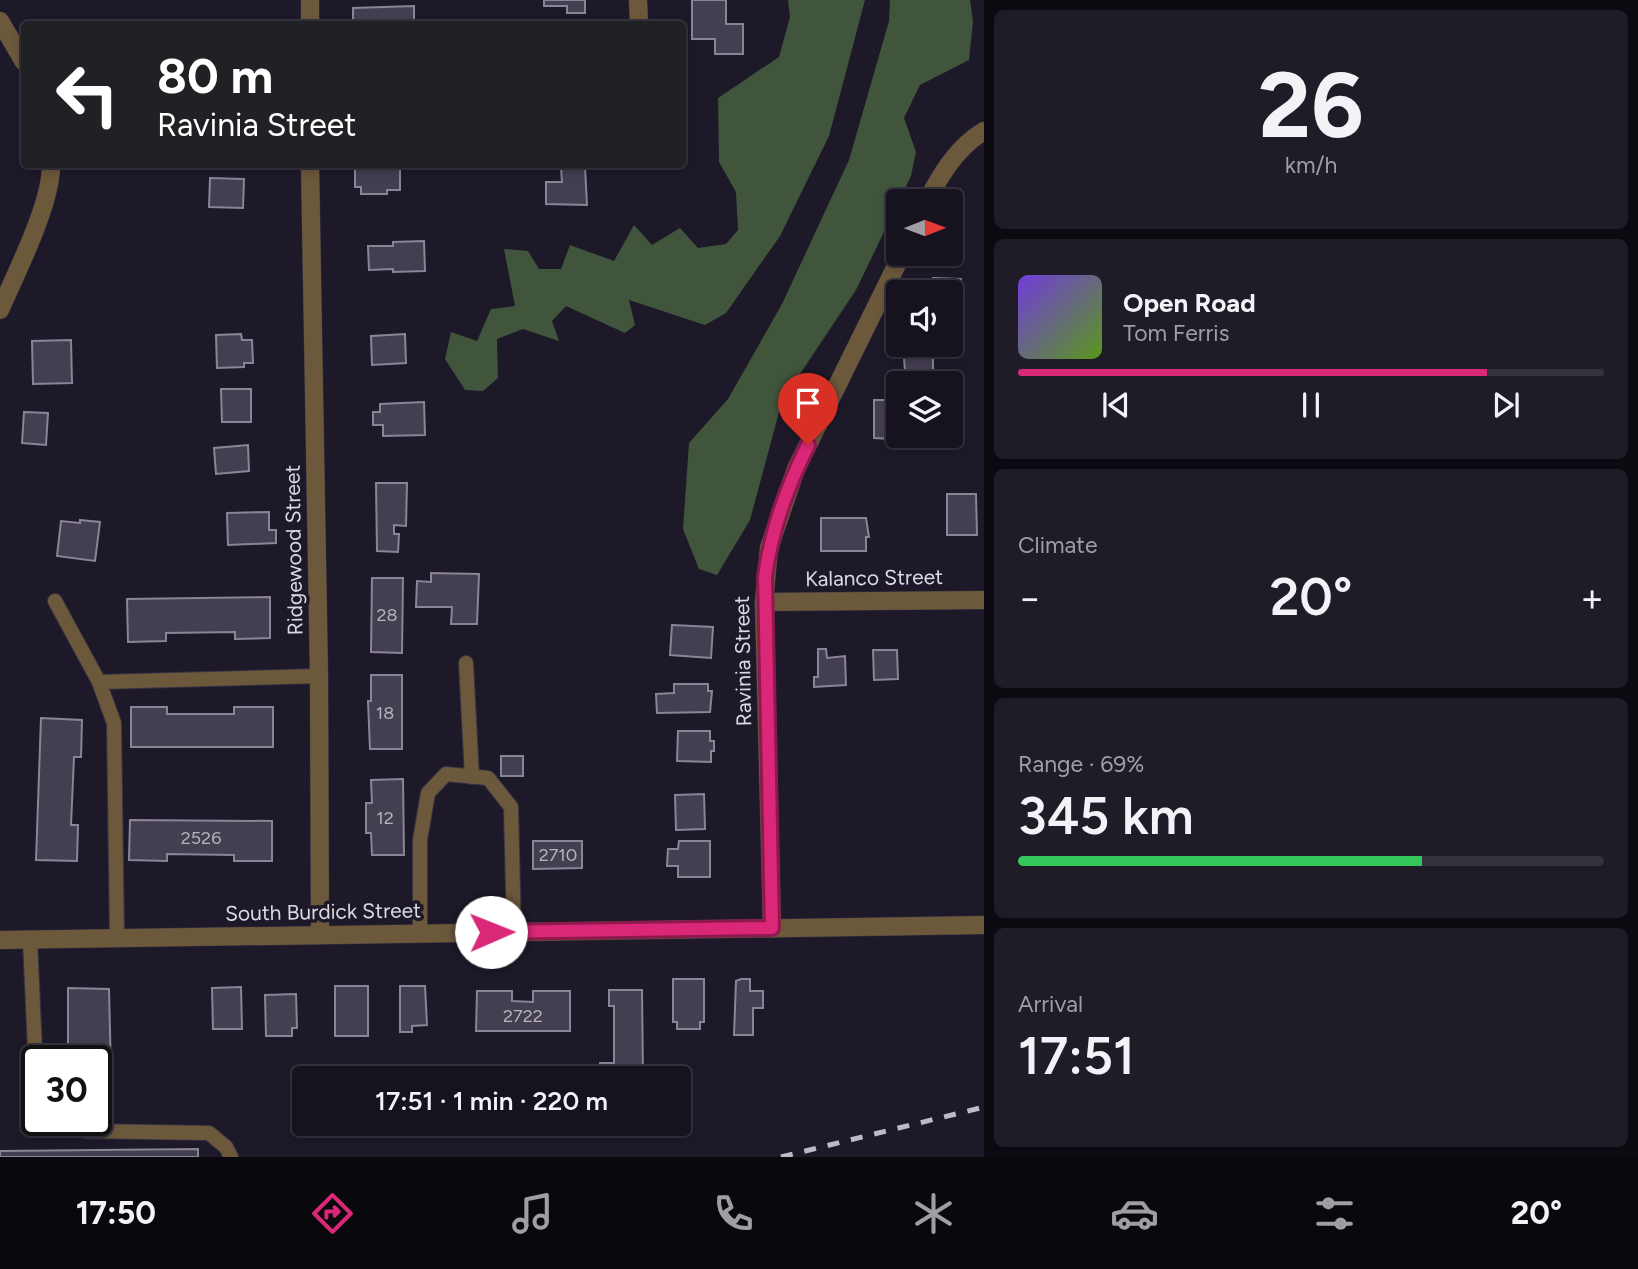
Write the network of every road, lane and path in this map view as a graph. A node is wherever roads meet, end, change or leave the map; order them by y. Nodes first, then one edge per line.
1 (310, 0) edge
2 (638, 0) edge
3 (310, 21) edge
4 (639, 21) edge
5 (0, 22) edge
6 (21, 57) edge
7 (978, 134) edge
8 (51, 168) edge
9 (310, 168) edge
10 (934, 189) edge
11 (896, 266) edge
12 (0, 310) edge
13 (984, 600) edge
14 (55, 601) dead end
15 (764, 602) junction
16 (466, 663) dead end
17 (320, 676) junction
18 (99, 682) junction
19 (472, 777) junction
20 (984, 925) edge
21 (772, 928) junction
22 (514, 932) junction
23 (420, 933) junction
24 (320, 935) junction
25 (117, 938) junction
26 (0, 940) edge
27 (30, 940) junction
28 (35, 1045) edge
29 (112, 1131) edge
30 (232, 1157) edge

1 - 3 street
2 - 4 street
5 - 6 street
7 - 10 street
8 - 12 street
9 - 17 street, Ridgewood Street
11 - 15 street, Ravinia Street
13 - 15 street, Kalanco Street
14 - 18 lane
15 - 21 street, Ravinia Street
16 - 19 lane
17 - 18 lane
17 - 24 street, Ridgewood Street
18 - 25 lane
19 - 22 lane
19 - 23 lane
20 - 21 street, South Burdick Street
21 - 22 street, South Burdick Street
22 - 23 street, South Burdick Street
23 - 24 street, South Burdick Street
24 - 25 street, South Burdick Street
25 - 27 street, South Burdick Street
26 - 27 street, South Burdick Street
27 - 28 lane
29 - 30 lane

